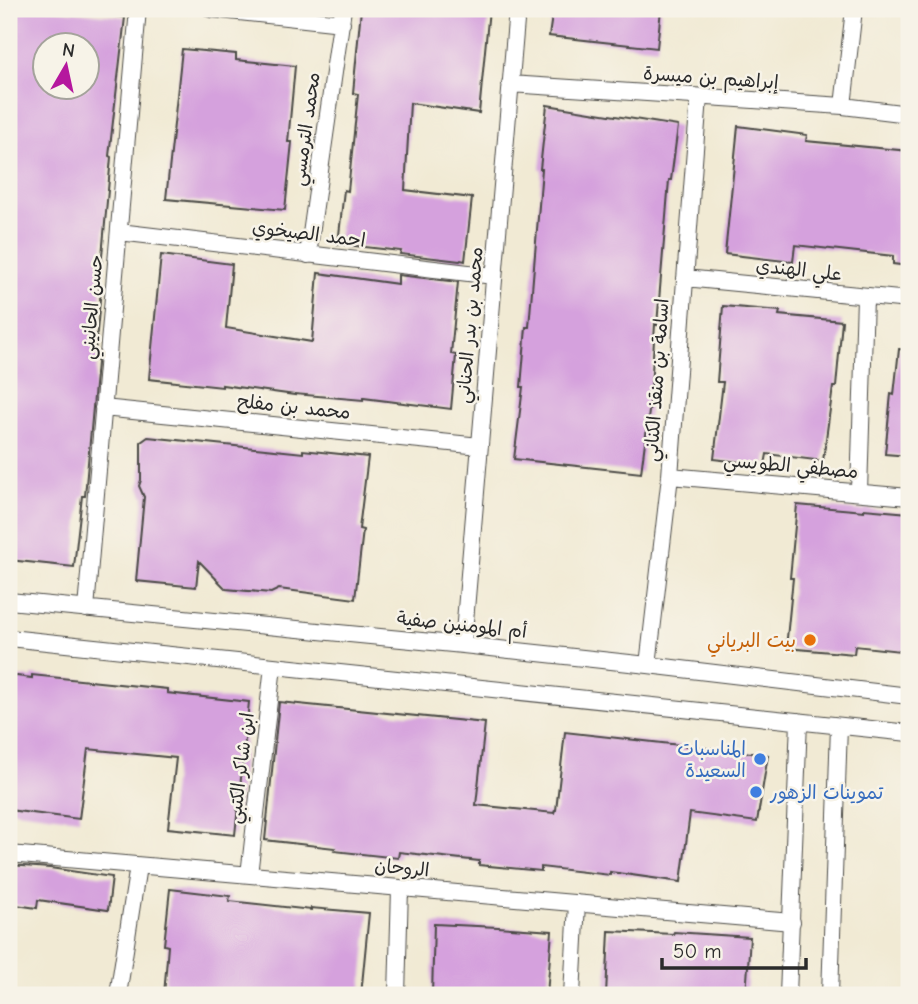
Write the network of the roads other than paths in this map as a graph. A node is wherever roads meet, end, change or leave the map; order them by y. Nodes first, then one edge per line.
1 (138, 9) edge
2 (211, 9) edge
3 (517, 9) edge
4 (855, 9) edge
5 (343, 16) edge
6 (510, 84) junction
7 (699, 97) junction
8 (843, 106) junction
9 (909, 114) edge
10 (119, 232) junction
11 (308, 255) junction
12 (494, 276) junction
13 (685, 278) junction
14 (866, 297) junction
15 (909, 300) edge
16 (103, 408) junction
17 (480, 446) junction
18 (670, 476) junction
19 (859, 492) junction
20 (909, 497) edge
21 (9, 601) edge
22 (86, 609) junction
23 (9, 638) edge
24 (463, 645) junction
25 (648, 665) junction
26 (273, 666) junction
27 (909, 696) edge
28 (799, 721) junction
29 (839, 726) junction
30 (909, 733) edge
31 (9, 854) edge
32 (138, 866) junction
33 (249, 875) junction
34 (400, 888) junction
35 (577, 903) junction
36 (792, 922) junction
37 (118, 995) edge
38 (397, 995) edge
39 (572, 995) edge
40 (788, 995) edge
41 (830, 995) edge

1 - 10 street, حسن الحانيني
2 - 5 street
3 - 6 street, محمد بن بدر الحناني
4 - 8 street
5 - 11 street, محمد الترمسي
6 - 7 street, إبراهيم بن ميسرة
6 - 12 street, محمد بن بدر الحناني
7 - 8 street, إبراهيم بن ميسرة
7 - 13 street, اسامة بن منقذ الكناني
8 - 9 street, إبراهيم بن ميسرة
10 - 11 street, احمد الصيخوي
10 - 16 street, حسن الحانيني
11 - 12 street, احمد الصيخوي
12 - 17 street, محمد بن بدر الحناني
13 - 14 street, علي الهندي
13 - 18 street, اسامة بن منقذ الكناني
14 - 15 street, علي الهندي
14 - 19 street
16 - 17 street, محمد بن مفلح
16 - 22 street, حسن الحانيني
17 - 24 street, محمد بن بدر الحناني
18 - 19 street, مصطفي الطويسي
18 - 25 street, اسامة بن منقذ الكناني
19 - 20 street, مصطفي الطويسي
21 - 22 street, أم المومنين صفية
22 - 24 street, أم المومنين صفية
23 - 26 street
24 - 25 street, أم المومنين صفية
25 - 27 street, أم المومنين صفية
26 - 28 street
26 - 33 street, ابن شاكر الكتبي
28 - 29 street
28 - 36 street
29 - 30 street
29 - 41 street
31 - 32 street, الروحان
32 - 33 street, الروحان
32 - 37 street
33 - 34 street, الروحان
34 - 35 street, الروحان
34 - 38 street
35 - 36 street, الروحان
35 - 39 street
36 - 40 street

